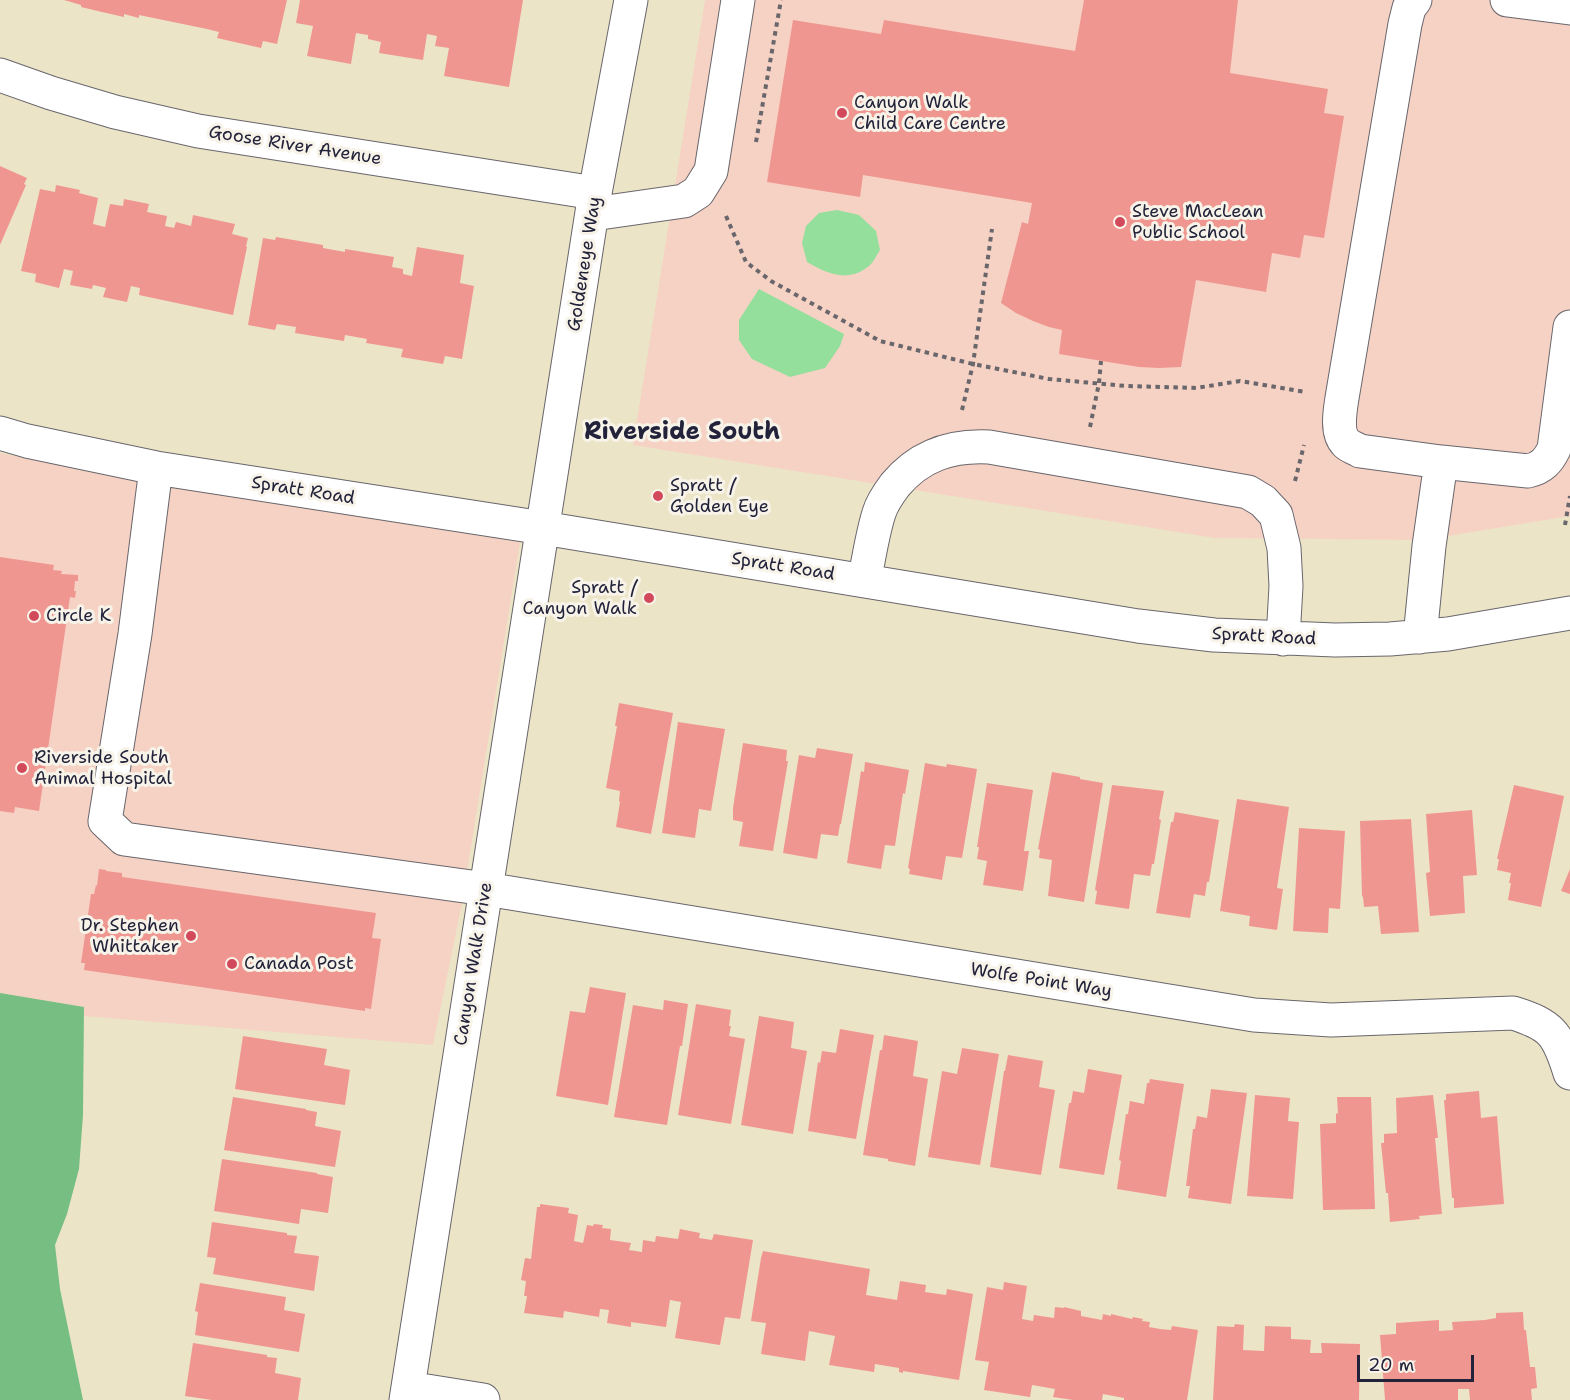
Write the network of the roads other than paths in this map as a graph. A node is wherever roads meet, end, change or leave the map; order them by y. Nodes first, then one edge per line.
1 (631, 0) edge
2 (738, 0) edge
3 (1415, 0) edge
4 (1506, 0) edge
5 (1570, 8) edge
6 (0, 75) edge
7 (594, 204) junction
8 (1570, 327) edge
9 (0, 433) edge
10 (1441, 462) junction
11 (156, 468) junction
12 (543, 528) junction
13 (864, 581) junction
14 (1570, 613) edge
15 (1420, 637) junction
16 (1283, 639) junction
17 (486, 889) junction
18 (1570, 1073) edge
19 (407, 1394) edge
20 (483, 1400) edge

1 - 7 street, Goldeneye Way
2 - 7 street, Goose River Avenue
3 - 10 street
4 - 5 street
6 - 7 street, Goose River Avenue
7 - 12 street, Goldeneye Way
8 - 10 street
9 - 11 street, Spratt Road
10 - 15 street
11 - 12 street, Spratt Road
11 - 17 street, Wolfe Point Way
12 - 13 street, Spratt Road
12 - 17 street, Canyon Walk Drive
13 - 16 street, Spratt Road
13 - 16 street
14 - 15 street, Spratt Road
15 - 16 street, Spratt Road
17 - 18 street, Wolfe Point Way
17 - 19 street, Canyon Walk Drive
19 - 20 street

